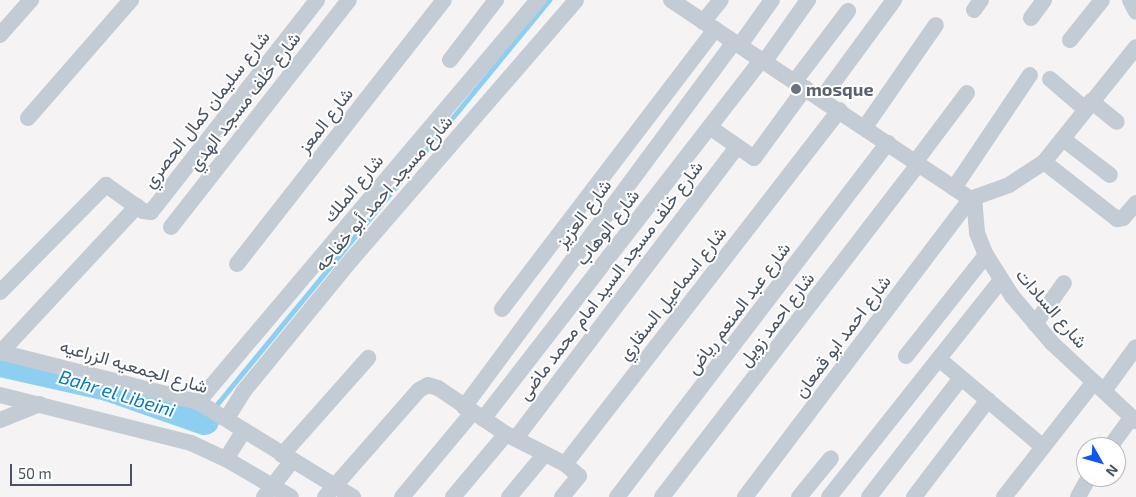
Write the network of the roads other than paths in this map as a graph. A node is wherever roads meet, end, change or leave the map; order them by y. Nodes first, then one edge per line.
1 (31, 0) edge
2 (131, 0) edge
3 (317, 0) edge
4 (349, 0) edge
5 (444, 0) edge
6 (496, 0) edge
7 (538, 0) edge
8 (576, 0) edge
9 (721, 0) edge
10 (772, 0) edge
11 (808, 0) edge
12 (894, 0) edge
13 (1044, 0) edge
14 (1102, 0) edge
15 (678, 2) edge
16 (848, 10) dead end
17 (1031, 18) dead end
18 (936, 25) dead end
19 (709, 26) junction
20 (0, 35) edge
21 (1070, 40) dead end
22 (737, 44) junction
23 (1132, 58) edge
24 (450, 60) dead end
25 (763, 60) junction
26 (1030, 75) dead end
27 (1050, 79) dead end
28 (800, 84) junction
29 (967, 93) dead end
30 (822, 98) junction
31 (1088, 105) junction
32 (840, 110) junction
33 (28, 118) dead end
34 (1117, 122) dead end
35 (864, 127) junction
36 (711, 128) junction
37 (1063, 139) junction
38 (888, 143) junction
39 (737, 147) junction
40 (918, 162) junction
41 (1044, 162) junction
42 (1110, 175) dead end
43 (965, 195) junction
44 (1136, 203) edge
45 (137, 206) junction
46 (171, 227) dead end
47 (986, 255) junction
48 (237, 264) dead end
49 (1001, 280) junction
50 (1064, 283) dead end
51 (0, 292) edge
52 (502, 309) dead end
53 (1035, 324) junction
54 (1136, 347) edge
55 (0, 352) edge
56 (906, 356) dead end
57 (368, 358) dead end
58 (938, 359) junction
59 (961, 378) junction
60 (1099, 387) junction
61 (0, 395) edge
62 (988, 400) junction
63 (198, 402) junction
64 (40, 404) junction
65 (473, 413) junction
66 (227, 418) junction
67 (1134, 419) edge
68 (0, 420) edge
69 (244, 430) junction
70 (511, 436) junction
71 (1119, 437) edge
72 (1043, 447) junction
73 (544, 455) junction
74 (287, 458) junction
75 (831, 458) dead end
76 (226, 459) junction
77 (565, 464) junction
78 (268, 492) edge
79 (330, 492) edge
80 (291, 497) edge
81 (353, 497) edge
82 (402, 497) edge
83 (453, 497) edge
84 (509, 497) edge
85 (562, 497) edge
86 (617, 497) edge
87 (662, 497) edge
88 (745, 497) edge
89 (799, 497) edge
90 (830, 497) edge
91 (869, 497) edge
92 (914, 497) edge
93 (1004, 497) edge

1 - 20 street
2 - 33 street
3 - 45 street, شارع سليمان كمال الحصري
4 - 46 street, شارع خلف مسجد الهدي
5 - 48 street, شارع المعز
6 - 24 street
7 - 63 street, شارع الملك
8 - 66 street, شارع مسجد احمد أبو خفاجه
9 - 19 street
10 - 22 street, شارع العزيز
11 - 25 street, شارع الوهاب
12 - 30 street
13 - 17 street
14 - 21 street
15 - 19 street
16 - 28 street
18 - 35 street
19 - 22 street
19 - 52 street
22 - 25 street
22 - 65 street, شارع العزيز
23 - 31 street
25 - 28 street
25 - 36 street, شارع الوهاب
26 - 43 street, شارع احمد ابو قمعان
27 - 31 street
28 - 30 street
28 - 39 street
29 - 40 street, شارع احمد زويل
30 - 32 street
31 - 34 street
31 - 37 street
32 - 35 street
32 - 77 street, شارع اسماعيل السقاري
35 - 38 street
36 - 39 street
36 - 65 street, شارع الوهاب
37 - 41 street
37 - 42 street
38 - 40 street
38 - 86 street, شارع عبد المنعم رياض
39 - 70 street, شارع خلف مسجد السيد امام محمد ماضى
40 - 43 street
40 - 87 street, شارع احمد زويل
41 - 43 street
41 - 44 street
43 - 47 street, شارع السادات
43 - 88 street, شارع احمد ابو قمعان
45 - 51 street, شارع سليمان كمال الحصري
45 - 55 street
47 - 49 street, شارع السادات
47 - 56 street
49 - 53 street, شارع السادات
49 - 58 street
50 - 53 street
53 - 60 street, شارع السادات
54 - 60 street
55 - 63 street, شارع الجمعيه الزراعيه
57 - 74 street
58 - 59 street
58 - 90 street
59 - 62 street
59 - 91 street
60 - 67 street, شارع السادات
60 - 72 street
61 - 64 street
62 - 72 street
62 - 92 street
63 - 66 street, شارع الجمعيه الزراعيه
64 - 68 street
64 - 76 street
65 - 70 street
65 - 79 street
65 - 82 street, شارع العزيز
66 - 69 street, شارع الجمعيه الزراعيه
67 - 71 street
69 - 74 street, شارع الجمعيه الزراعيه
69 - 76 street
70 - 73 street
70 - 83 street, شارع خلف مسجد السيد امام محمد ماضى
72 - 93 street
73 - 77 street
73 - 84 street
74 - 78 street
74 - 79 street, شارع الجمعيه الزراعيه
75 - 89 street
76 - 78 street
77 - 85 street
78 - 80 street
79 - 81 street, شارع الجمعيه الزراعيه

